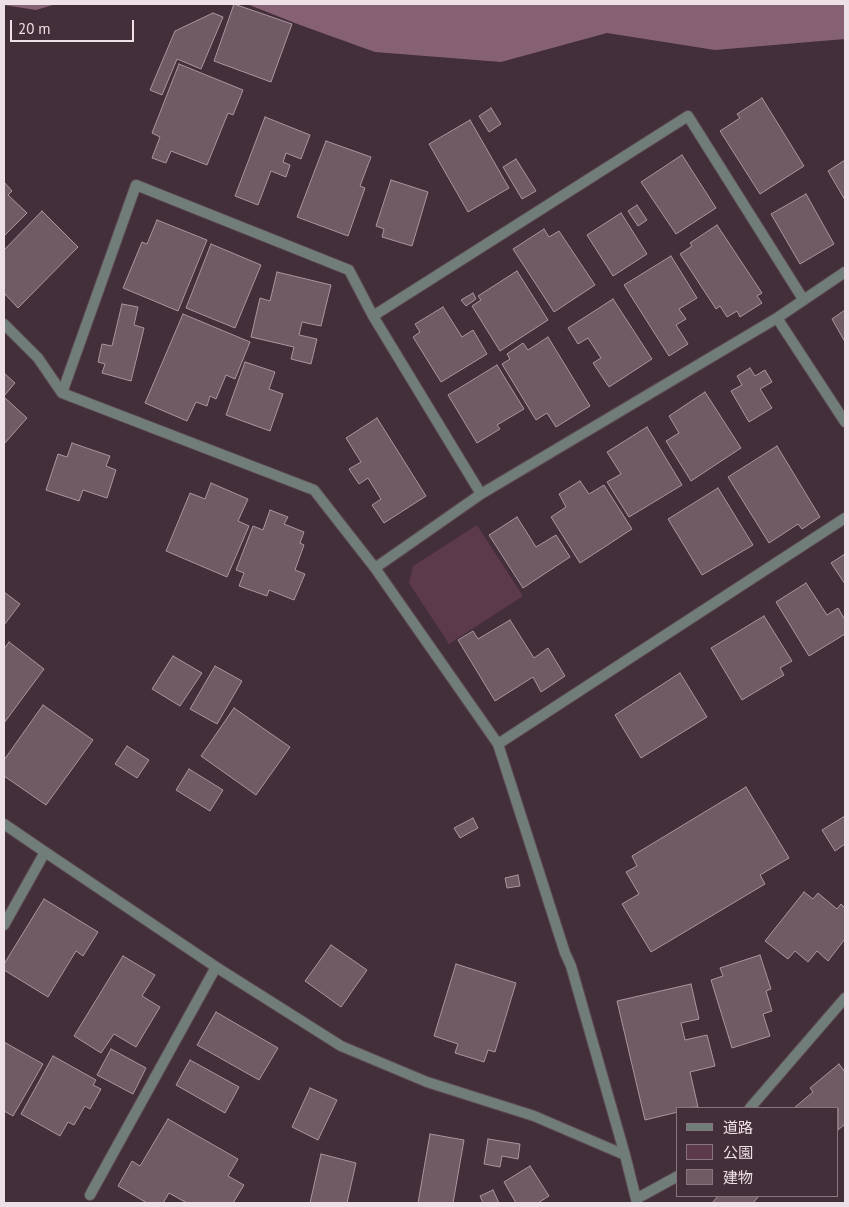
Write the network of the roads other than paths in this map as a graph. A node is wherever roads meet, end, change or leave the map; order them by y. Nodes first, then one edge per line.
1 (845, 272) edge
2 (803, 299) junction
3 (373, 316) junction
4 (777, 318) junction
5 (4, 324) edge
6 (62, 393) junction
7 (845, 422) edge
8 (480, 494) junction
9 (845, 518) edge
10 (375, 568) junction
11 (498, 744) junction
12 (4, 824) edge
13 (45, 852) junction
14 (4, 925) edge
15 (216, 967) junction
16 (845, 998) edge
17 (751, 1107) edge
18 (625, 1155) junction
19 (676, 1177) edge
20 (90, 1195) dead end
21 (636, 1201) edge

1 - 2 street
2 - 3 street
2 - 4 street
3 - 6 street
3 - 8 street
4 - 7 street
4 - 8 street
5 - 6 street
6 - 10 street
8 - 10 street
9 - 11 street
10 - 11 street
11 - 18 street
12 - 13 street
13 - 14 street
13 - 15 street
15 - 18 street
15 - 20 street
16 - 17 street
18 - 21 street
19 - 21 street

